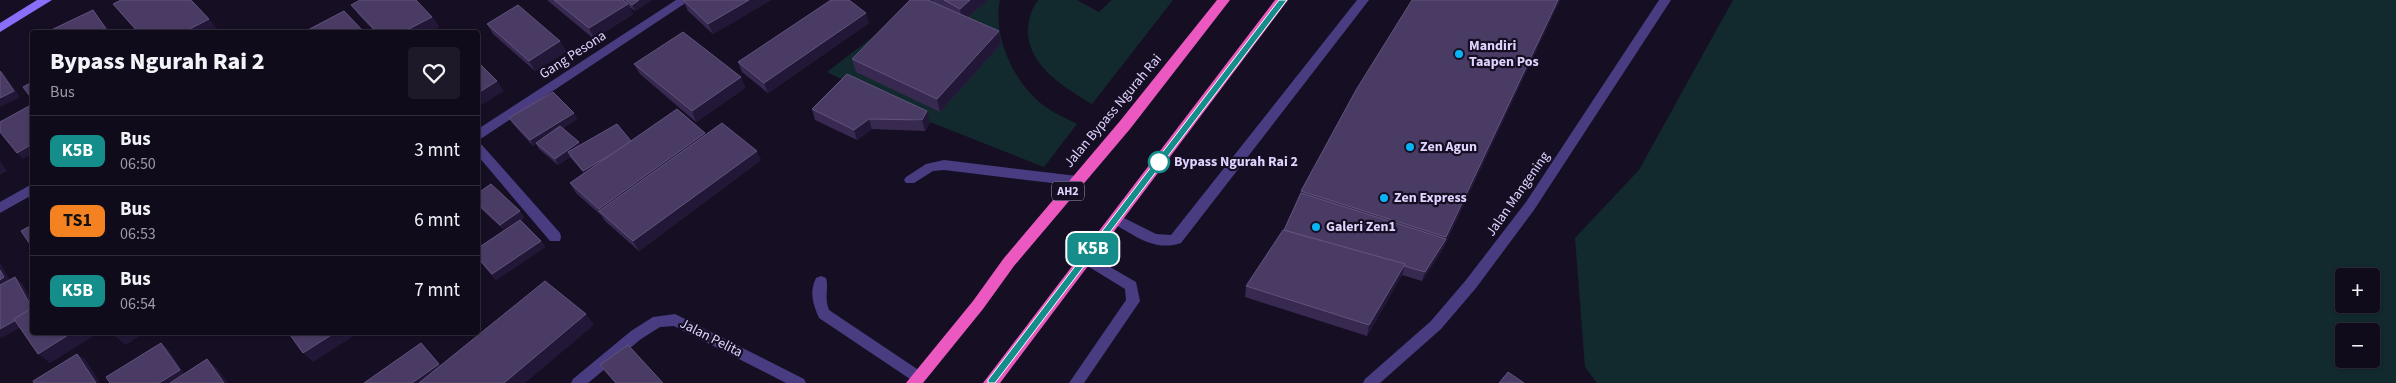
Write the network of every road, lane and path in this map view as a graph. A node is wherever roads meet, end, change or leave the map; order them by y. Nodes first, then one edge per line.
1 (46, 0) edge
2 (684, 0) edge
3 (1224, 0) edge
4 (1282, 0) edge
5 (1363, 0) edge
6 (1665, 0) edge
7 (0, 28) edge
8 (480, 134) edge
9 (480, 150) edge
10 (910, 180) dead end
11 (1077, 181) junction
12 (30, 190) edge
13 (0, 208) edge
14 (1116, 219) junction
15 (555, 237) dead end
16 (1086, 258) junction
17 (821, 282) dead end
18 (916, 380) edge
19 (578, 383) edge
20 (799, 383) edge
21 (992, 383) edge
22 (1076, 383) edge
23 (1370, 383) edge

1 - 7 main road
2 - 8 street, Gang Pesona
3 - 11 highway, Jalan Bypass Ngurah Rai / AH2
4 - 14 highway
5 - 14 street
6 - 23 street, Jalan Mangening
9 - 15 street
10 - 11 street
11 - 18 highway, Jalan Bypass Ngurah Rai / AH2
12 - 13 street
14 - 16 highway
16 - 21 highway
16 - 22 street
17 - 18 street
19 - 20 street, Jalan Pelita

